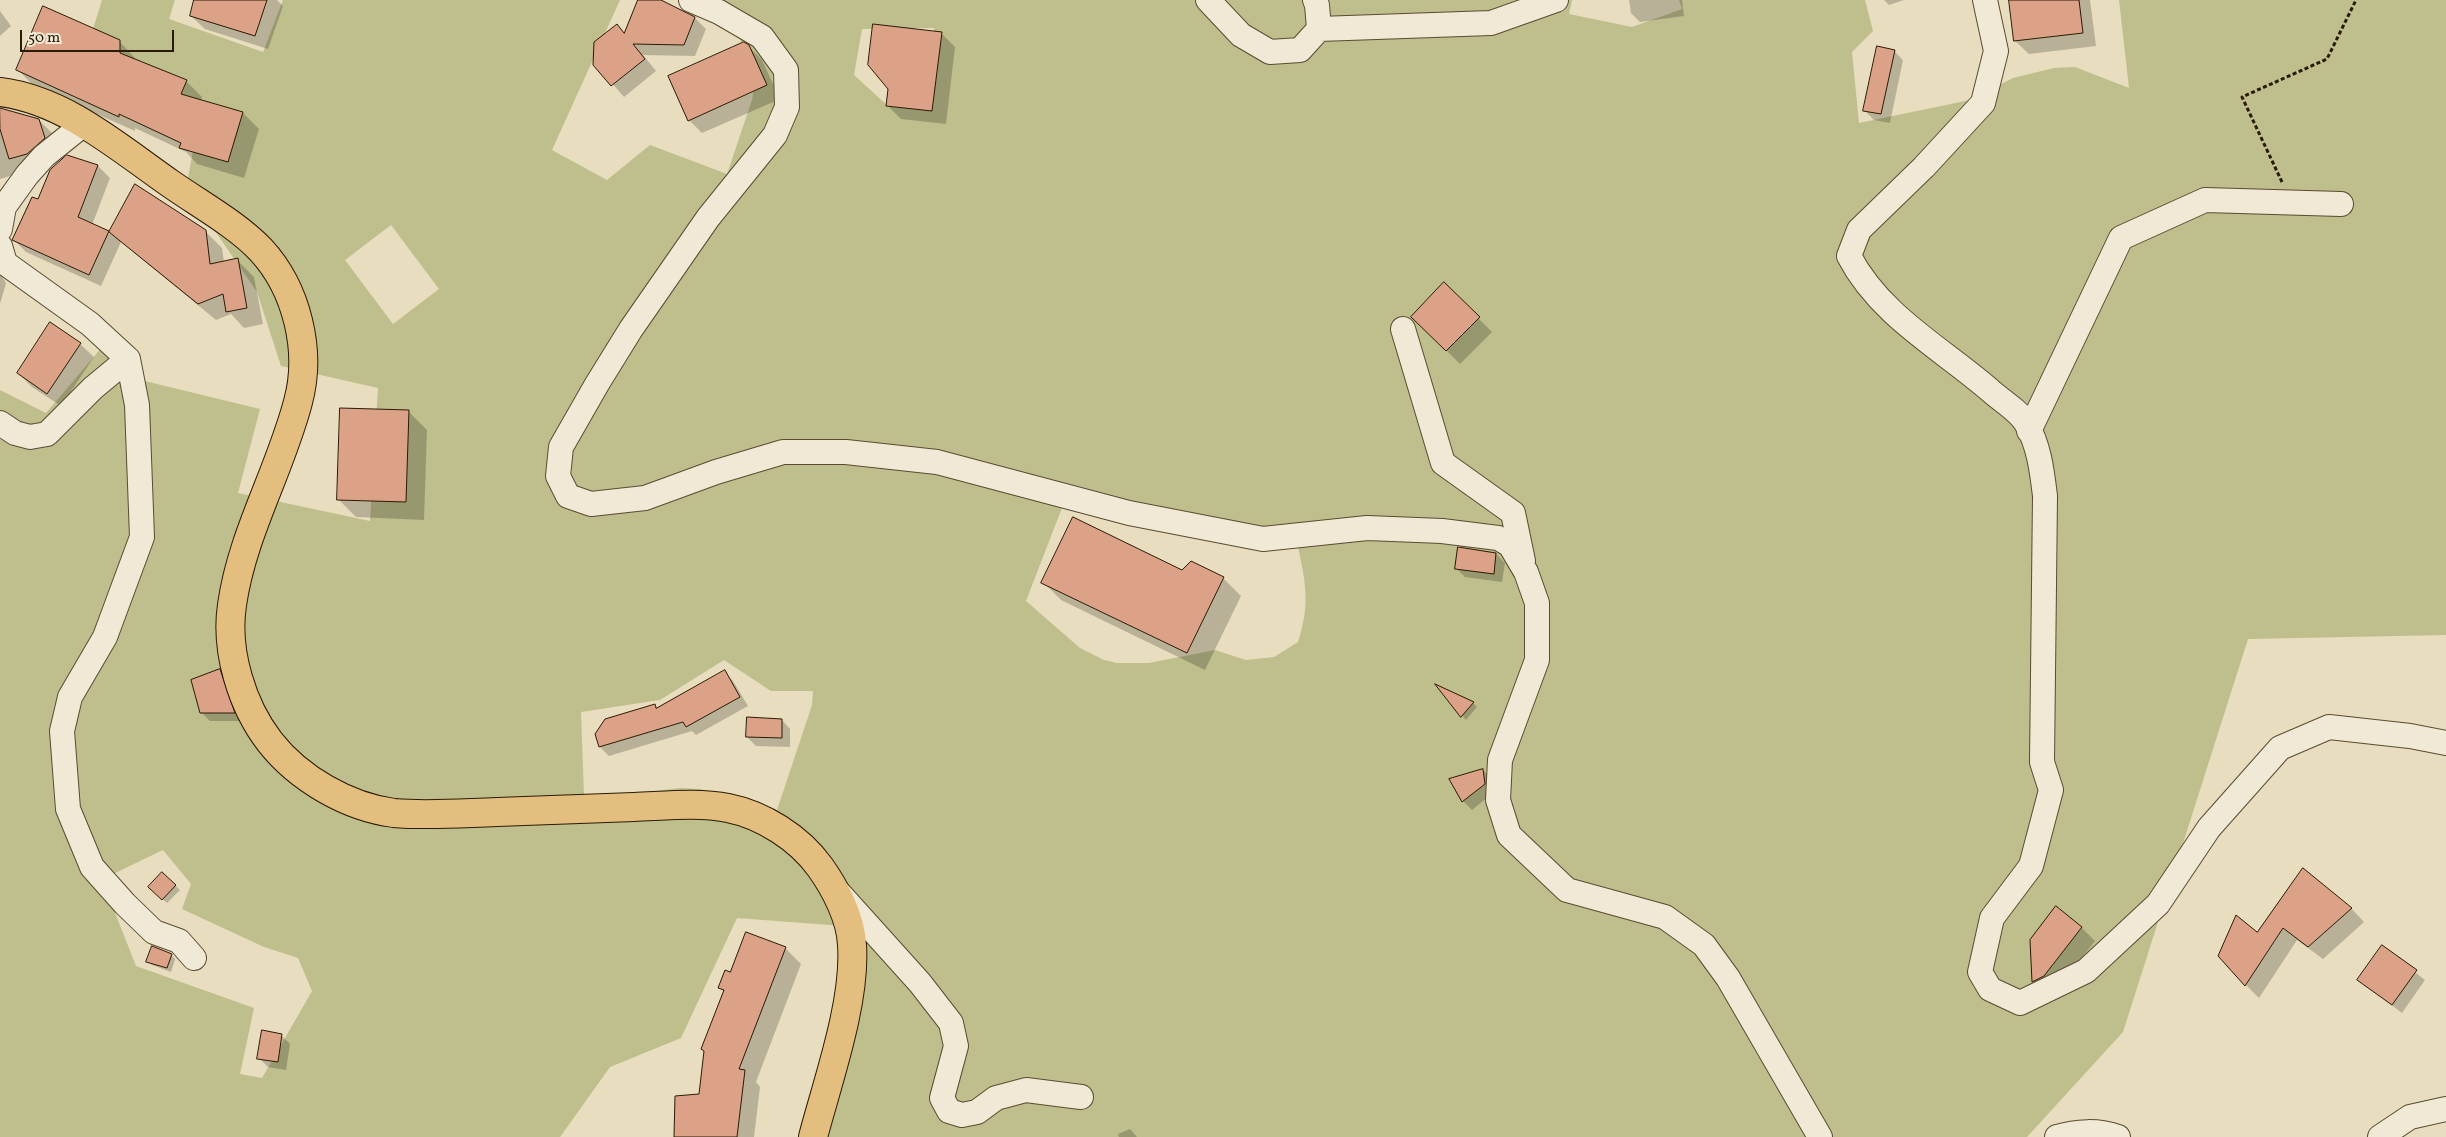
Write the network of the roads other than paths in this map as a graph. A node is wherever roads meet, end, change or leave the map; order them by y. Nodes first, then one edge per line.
1 (691, 0) edge
2 (1208, 0) edge
3 (1315, 0) edge
4 (1556, 0) edge
5 (1984, 0) edge
6 (1319, 29) junction
7 (0, 92) edge
8 (84, 124) junction
9 (2341, 204) dead end
10 (0, 229) edge
11 (0, 246) edge
12 (1403, 328) dead end
13 (128, 359) junction
14 (0, 423) edge
15 (2029, 432) junction
16 (1526, 572) junction
17 (2446, 743) edge
18 (836, 890) junction
19 (194, 958) dead end
20 (1082, 1097) dead end
21 (2446, 1109) edge
22 (813, 1137) edge
23 (1820, 1137) edge
24 (2057, 1137) edge
25 (2118, 1137) edge
26 (2380, 1137) edge

1 - 16 street
2 - 6 street
3 - 6 street
4 - 6 street
5 - 15 street
7 - 8 main road
8 - 10 street
8 - 18 main road
9 - 15 street
11 - 13 street
12 - 16 street
13 - 14 street
13 - 19 street
15 - 17 street
16 - 23 street
18 - 20 street
18 - 22 main road
21 - 26 street
24 - 25 street

